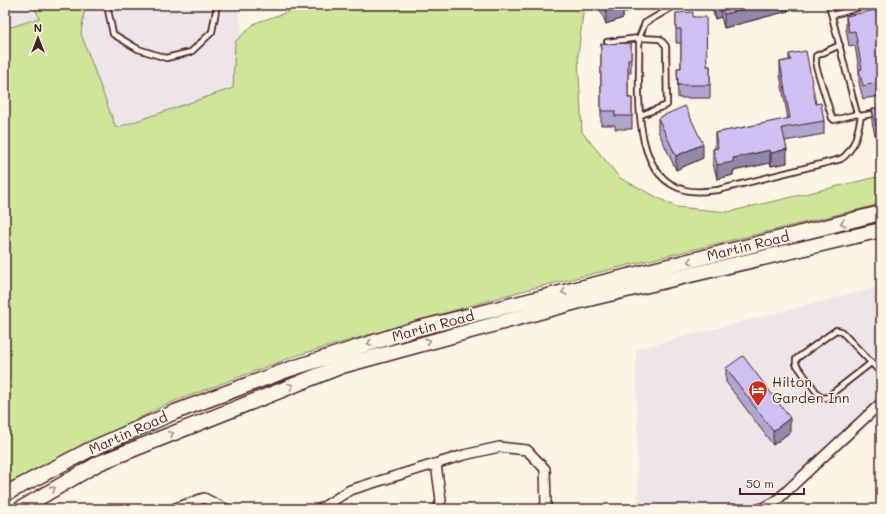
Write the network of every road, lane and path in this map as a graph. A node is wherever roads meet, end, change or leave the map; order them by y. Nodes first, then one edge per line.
1 (107, 5) edge
2 (217, 5) edge
3 (676, 5) edge
4 (829, 5) edge
5 (868, 5) edge
6 (833, 15) junction
7 (639, 38) junction
8 (607, 42) edge
9 (840, 45) junction
10 (881, 112) edge
11 (641, 115) junction
12 (859, 115) junction
13 (881, 213) edge
14 (881, 230) edge
15 (870, 363) junction
16 (881, 373) edge
17 (881, 403) edge
18 (436, 464) junction
19 (5, 494) edge
20 (20, 509) edge
21 (173, 509) edge
22 (226, 509) edge
23 (320, 509) edge
24 (438, 509) edge
25 (542, 509) edge
26 (760, 509) edge

1 - 2 lane
3 - 7 lane
4 - 6 lane
5 - 6 lane
6 - 9 lane
7 - 8 lane
7 - 11 lane
7 - 11 lane
9 - 12 lane
9 - 12 lane
10 - 12 lane
11 - 12 lane
13 -> 19 main road, Martin Road
20 -> 14 main road, Martin Road
15 - 15 lane
15 - 16 lane
17 - 26 street
18 - 23 street
18 - 24 street
18 - 25 street
21 - 22 street

